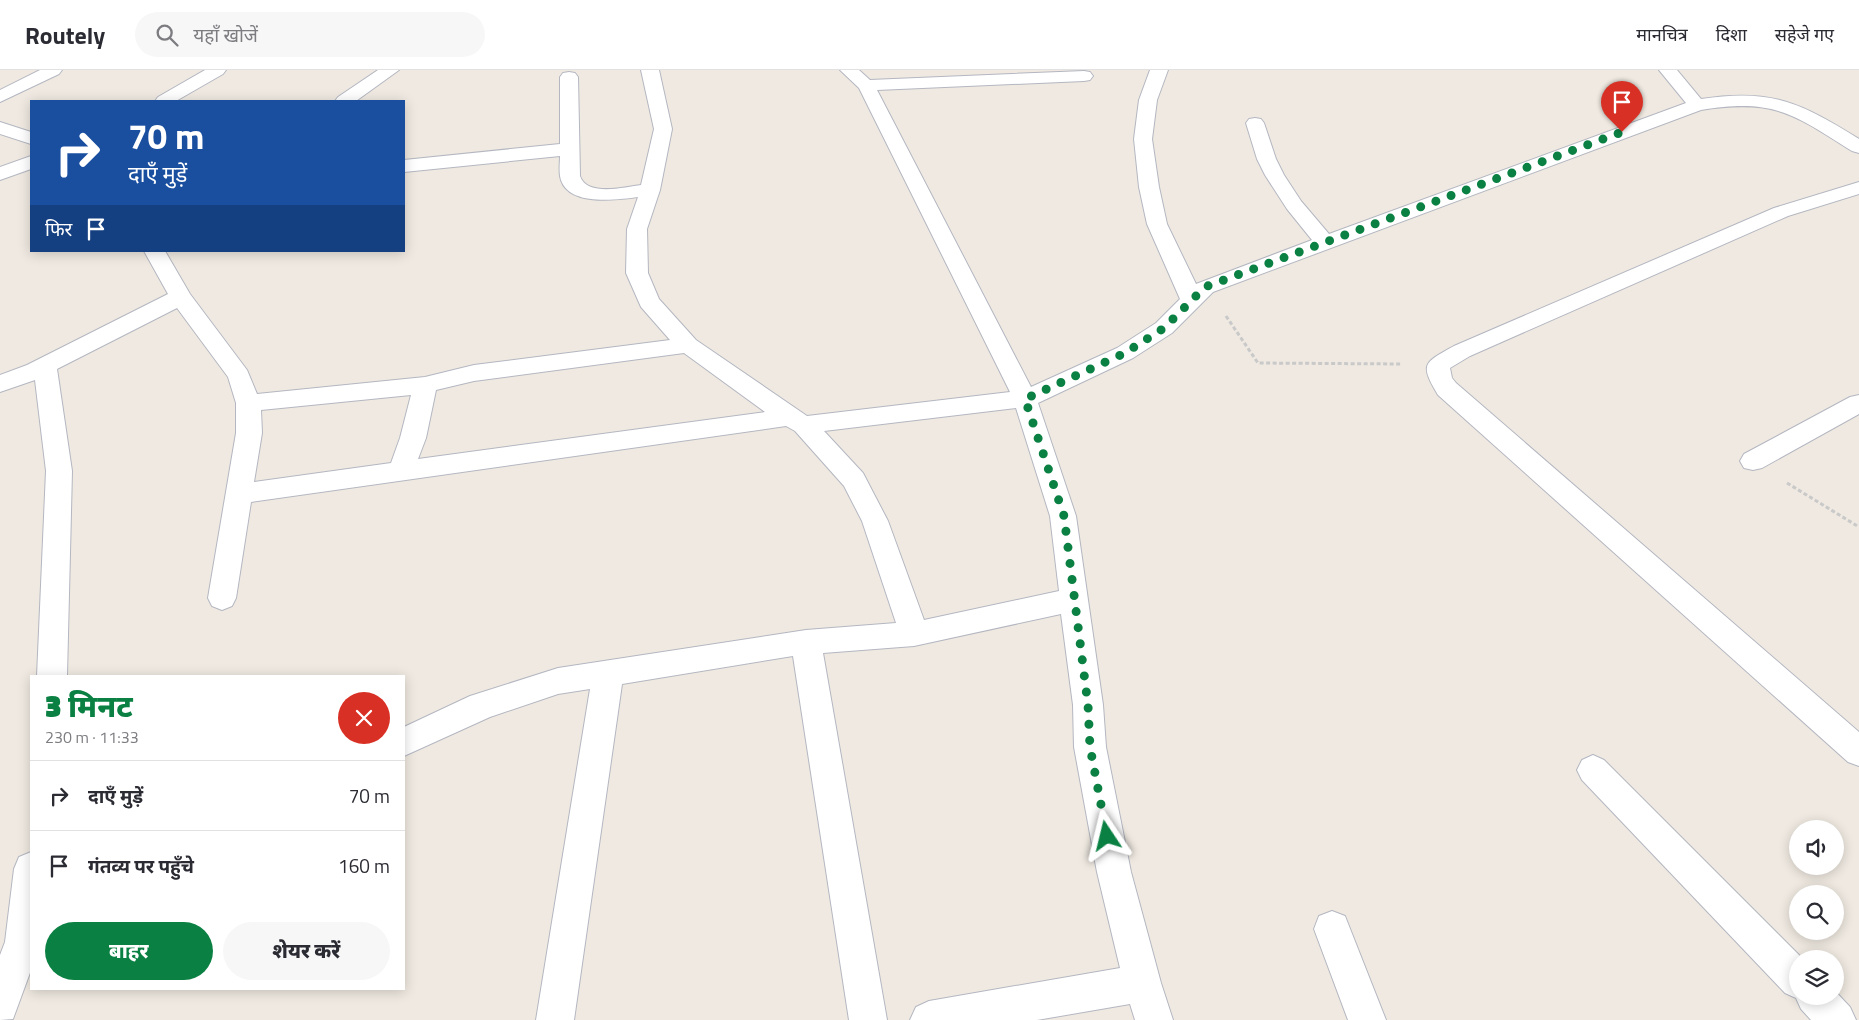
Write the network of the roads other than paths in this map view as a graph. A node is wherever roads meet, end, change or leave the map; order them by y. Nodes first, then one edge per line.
1 (15, 70) edge
2 (53, 70) edge
3 (217, 70) edge
4 (390, 70) edge
5 (650, 70) edge
6 (1159, 70) edge
7 (1668, 70) edge
8 (1084, 76) dead end
9 (857, 77) edge
10 (569, 78) dead end
11 (20, 87) junction
12 (0, 97) edge
13 (166, 100) edge
14 (345, 100) edge
15 (1696, 105) junction
16 (1255, 123) dead end
17 (0, 128) edge
18 (30, 138) edge
19 (1859, 147) edge
20 (570, 148) junction
21 (30, 162) edge
22 (405, 166) edge
23 (0, 174) edge
24 (1859, 188) edge
25 (650, 190) junction
26 (1324, 243) junction
27 (155, 252) edge
28 (1199, 294) junction
29 (182, 297) junction
30 (688, 345) junction
31 (40, 368) junction
32 (0, 384) edge
33 (425, 385) junction
34 (1025, 399) junction
35 (248, 403) junction
36 (1859, 403) edge
37 (797, 421) junction
38 (1752, 461) road end
39 (400, 472) junction
40 (238, 494) junction
41 (222, 598) dead end
42 (1074, 599) junction
43 (914, 634) junction
44 (806, 642) junction
45 (608, 673) junction
46 (52, 675) edge
47 (405, 742) edge
48 (1859, 752) edge
49 (1593, 770) dead end
50 (30, 887) edge
51 (1332, 929) dead end
52 (27, 940) edge
53 (1789, 971) edge
54 (1142, 983) junction
55 (1823, 1005) edge
56 (0, 1006) edge
57 (555, 1020) edge
58 (868, 1020) edge
59 (930, 1020) edge
60 (1154, 1020) edge
61 (1367, 1020) edge
62 (1837, 1020) edge

1 - 11 street
2 - 11 street
3 - 13 street
4 - 14 street
5 - 25 street
6 - 28 street
7 - 15 street
8 - 9 street
9 - 34 street
10 - 20 street
11 - 12 street
15 - 19 street
15 - 26 street
16 - 26 street
17 - 18 street
20 - 22 street
20 - 25 street
21 - 23 street
24 - 48 street
25 - 30 street
26 - 28 street
27 - 29 street
28 - 34 street
29 - 31 street
29 - 35 street
30 - 33 street
30 - 37 street
31 - 32 street
31 - 46 street
33 - 35 street
33 - 39 street
34 - 37 street
34 - 42 street
35 - 40 street
36 - 38 street
37 - 39 street
37 - 43 street
39 - 40 street
40 - 41 street
42 - 43 street
42 - 54 street
43 - 44 street
44 - 45 street
44 - 58 street
45 - 47 street
45 - 57 street
49 - 53 street
50 - 52 street
51 - 61 street
52 - 56 street
54 - 59 street
54 - 60 street
55 - 62 street

